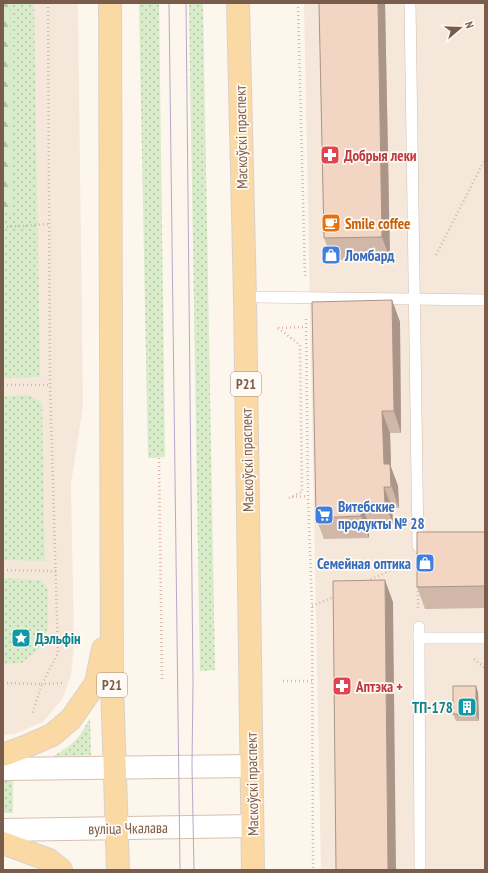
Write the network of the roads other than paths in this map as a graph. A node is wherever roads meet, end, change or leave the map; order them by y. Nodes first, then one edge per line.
1 (110, 3) edge
2 (238, 3) edge
3 (410, 3) edge
4 (245, 297) junction
5 (414, 299) junction
6 (485, 300) edge
7 (418, 558) edge
8 (112, 602) junction
9 (419, 627) road end
10 (419, 638) junction
11 (485, 638) edge
12 (3, 755) edge
13 (251, 766) junction
14 (115, 768) junction
15 (3, 769) edge
16 (252, 826) junction
17 (117, 828) junction
18 (3, 830) edge
19 (3, 843) edge
20 (61, 870) edge
21 (118, 870) edge
22 (253, 870) edge
23 (420, 870) edge

1 - 8 main road, Р21
2 - 4 main road, Маскоўскі праспект / Р21
3 - 5 lane
4 - 5 lane
4 - 13 main road, Маскоўскі праспект / Р21
5 - 6 lane
5 - 7 lane
8 - 12 main road
8 - 14 main road, Р21
9 - 10 lane
10 - 11 lane
10 - 23 lane
13 - 14 main road
13 - 16 main road, Маскоўскі праспект / Р21
14 - 15 main road
14 - 17 main road, Р21
16 - 17 main road, вуліца Чкалава
16 - 22 main road, Маскоўскі праспект / Р21
17 - 18 main road, вуліца Чкалава
17 - 21 main road, Р21
19 - 20 main road

